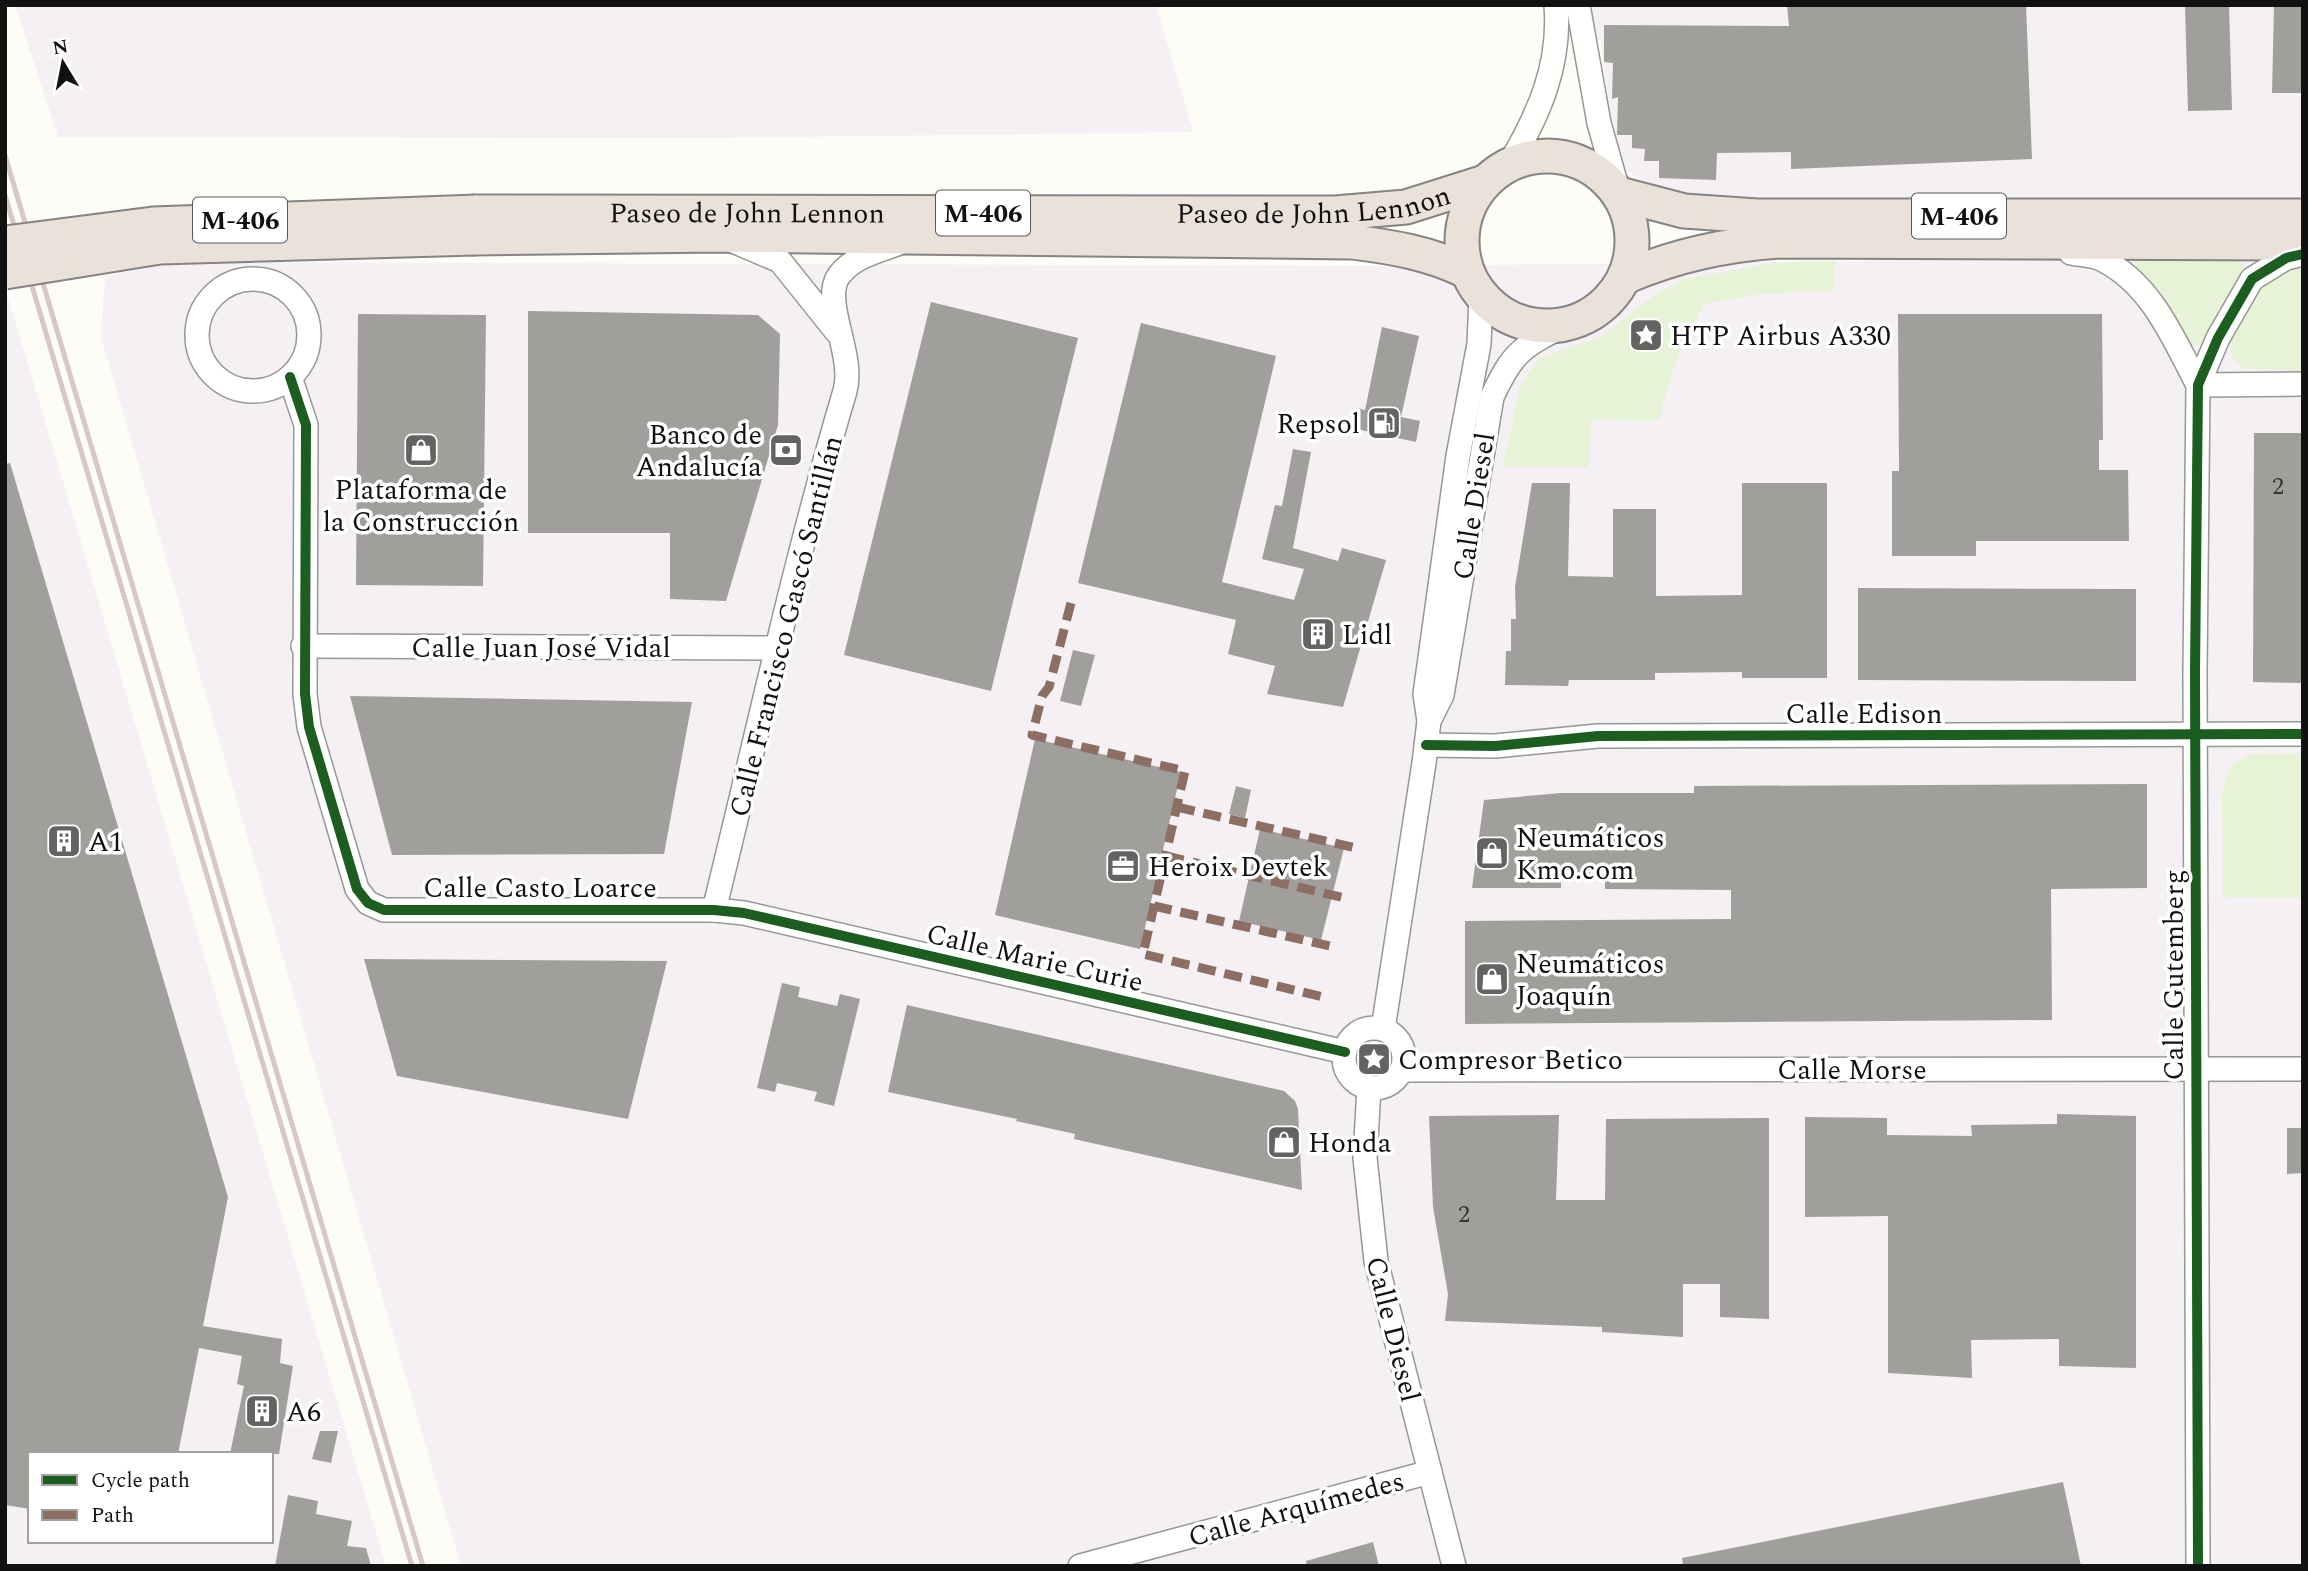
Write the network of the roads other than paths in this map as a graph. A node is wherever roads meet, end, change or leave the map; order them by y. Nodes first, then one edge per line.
1 (1556, 5) edge
2 (1578, 5) edge
3 (1497, 173) junction
4 (1619, 194) junction
5 (2303, 216) edge
6 (475, 225) junction
7 (719, 235) junction
8 (913, 239) junction
9 (5, 243) edge
10 (2303, 243) edge
11 (2028, 244) junction
12 (2303, 254) edge
13 (5, 272) edge
14 (1625, 277) junction
15 (1474, 284) junction
16 (1567, 324) junction
17 (844, 341) junction
18 (290, 377) junction
19 (2303, 384) edge
20 (2198, 385) junction
21 (303, 646) junction
22 (778, 648) junction
23 (1429, 721) junction
24 (2195, 734) junction
25 (2303, 734) edge
26 (1426, 746) junction
27 (714, 910) junction
28 (1383, 1029) junction
29 (1345, 1052) junction
30 (2197, 1069) junction
31 (2303, 1069) edge
32 (1402, 1070) junction
33 (1369, 1087) junction
34 (1430, 1472) junction
35 (1080, 1566) edge
36 (1454, 1566) edge
37 (2198, 1566) edge

1 - 3 street
2 - 4 street
3 - 4 highway, M-406
3 - 6 highway, Paseo de John Lennon / M-406
3 - 15 highway
4 - 5 highway, M-406
4 - 14 highway, M-406
6 - 7 highway, Paseo de John Lennon / M-406
6 - 9 highway, Paseo de John Lennon / M-406, bridge
6 - 13 highway, Paseo de John Lennon / M-406, bridge
7 - 8 highway, Paseo de John Lennon / M-406
7 - 17 street
8 - 15 highway, Paseo de John Lennon / M-406
8 - 17 street, Calle Francisco Gascó Santillán
10 - 11 highway, M-406
11 - 14 highway, M-406
11 - 20 street
12 - 20 street
14 - 16 highway, M-406
15 - 16 highway, M-406
15 - 23 street, Calle Diesel
16 - 23 street, Calle Diesel
17 - 22 street, Calle Francisco Gascó Santillán
18 - 18 street
18 - 21 street
19 - 20 street
20 - 24 street, Calle Gutemberg
21 - 22 street, Calle Juan José Vidal
21 - 27 street, Calle Casto Loarce
22 - 27 street, Calle Francisco Gascó Santillán
23 - 26 street, Calle Diesel
24 - 25 street, Calle Edison
24 - 26 street, Calle Edison
24 - 30 street, Calle Gutemberg
26 - 28 street, Calle Diesel
27 - 29 street, Calle Marie Curie
28 - 29 street
28 - 32 street
29 - 33 street
30 - 31 street, Calle Morse
30 - 32 street, Calle Morse
30 - 37 street, Calle Gutemberg
32 - 33 street
33 - 34 street, Calle Diesel
34 - 35 street, Calle Arquímedes
34 - 36 street, Calle Diesel

